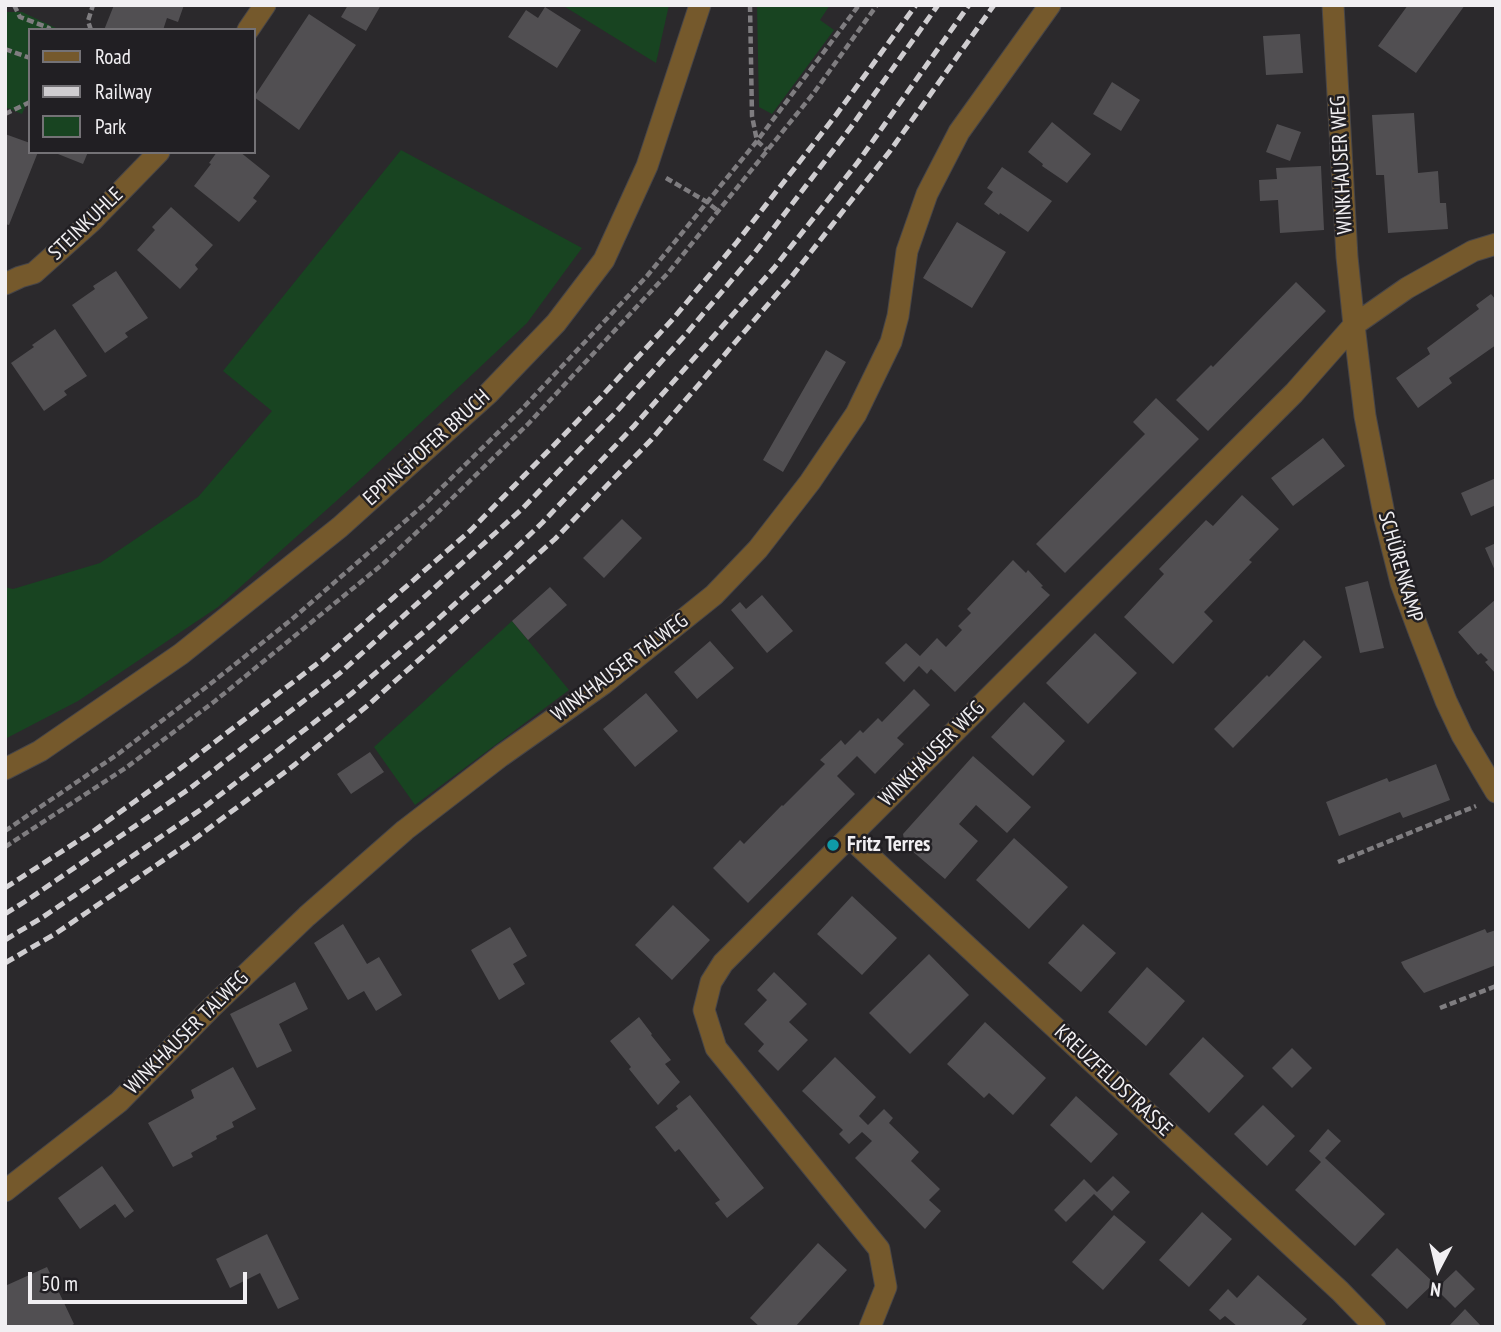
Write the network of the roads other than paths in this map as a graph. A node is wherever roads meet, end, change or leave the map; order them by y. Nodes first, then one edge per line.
1 (265, 5) edge
2 (699, 5) edge
3 (1050, 5) edge
4 (1333, 5) edge
5 (249, 28) edge
6 (157, 154) edge
7 (1496, 244) edge
8 (5, 284) edge
9 (1354, 325) junction
10 (5, 769) edge
11 (1490, 797) edge
12 (849, 837) junction
13 (5, 1191) edge
14 (870, 1327) edge
15 (1375, 1327) edge

1 - 5 street
2 - 10 street, EPPINGHOFER BRUCH
3 - 13 street, WINKHAUSER TALWEG
4 - 9 street, WINKHAUSER WEG
6 - 8 street, STEINKUHLE
7 - 9 street, WINKHAUSER WEG
9 - 11 street, SCHÜRENKAMP
9 - 12 street, WINKHAUSER WEG
12 - 14 street, WINKHAUSER WEG
12 - 15 street, KREUZFELDSTRASSE

